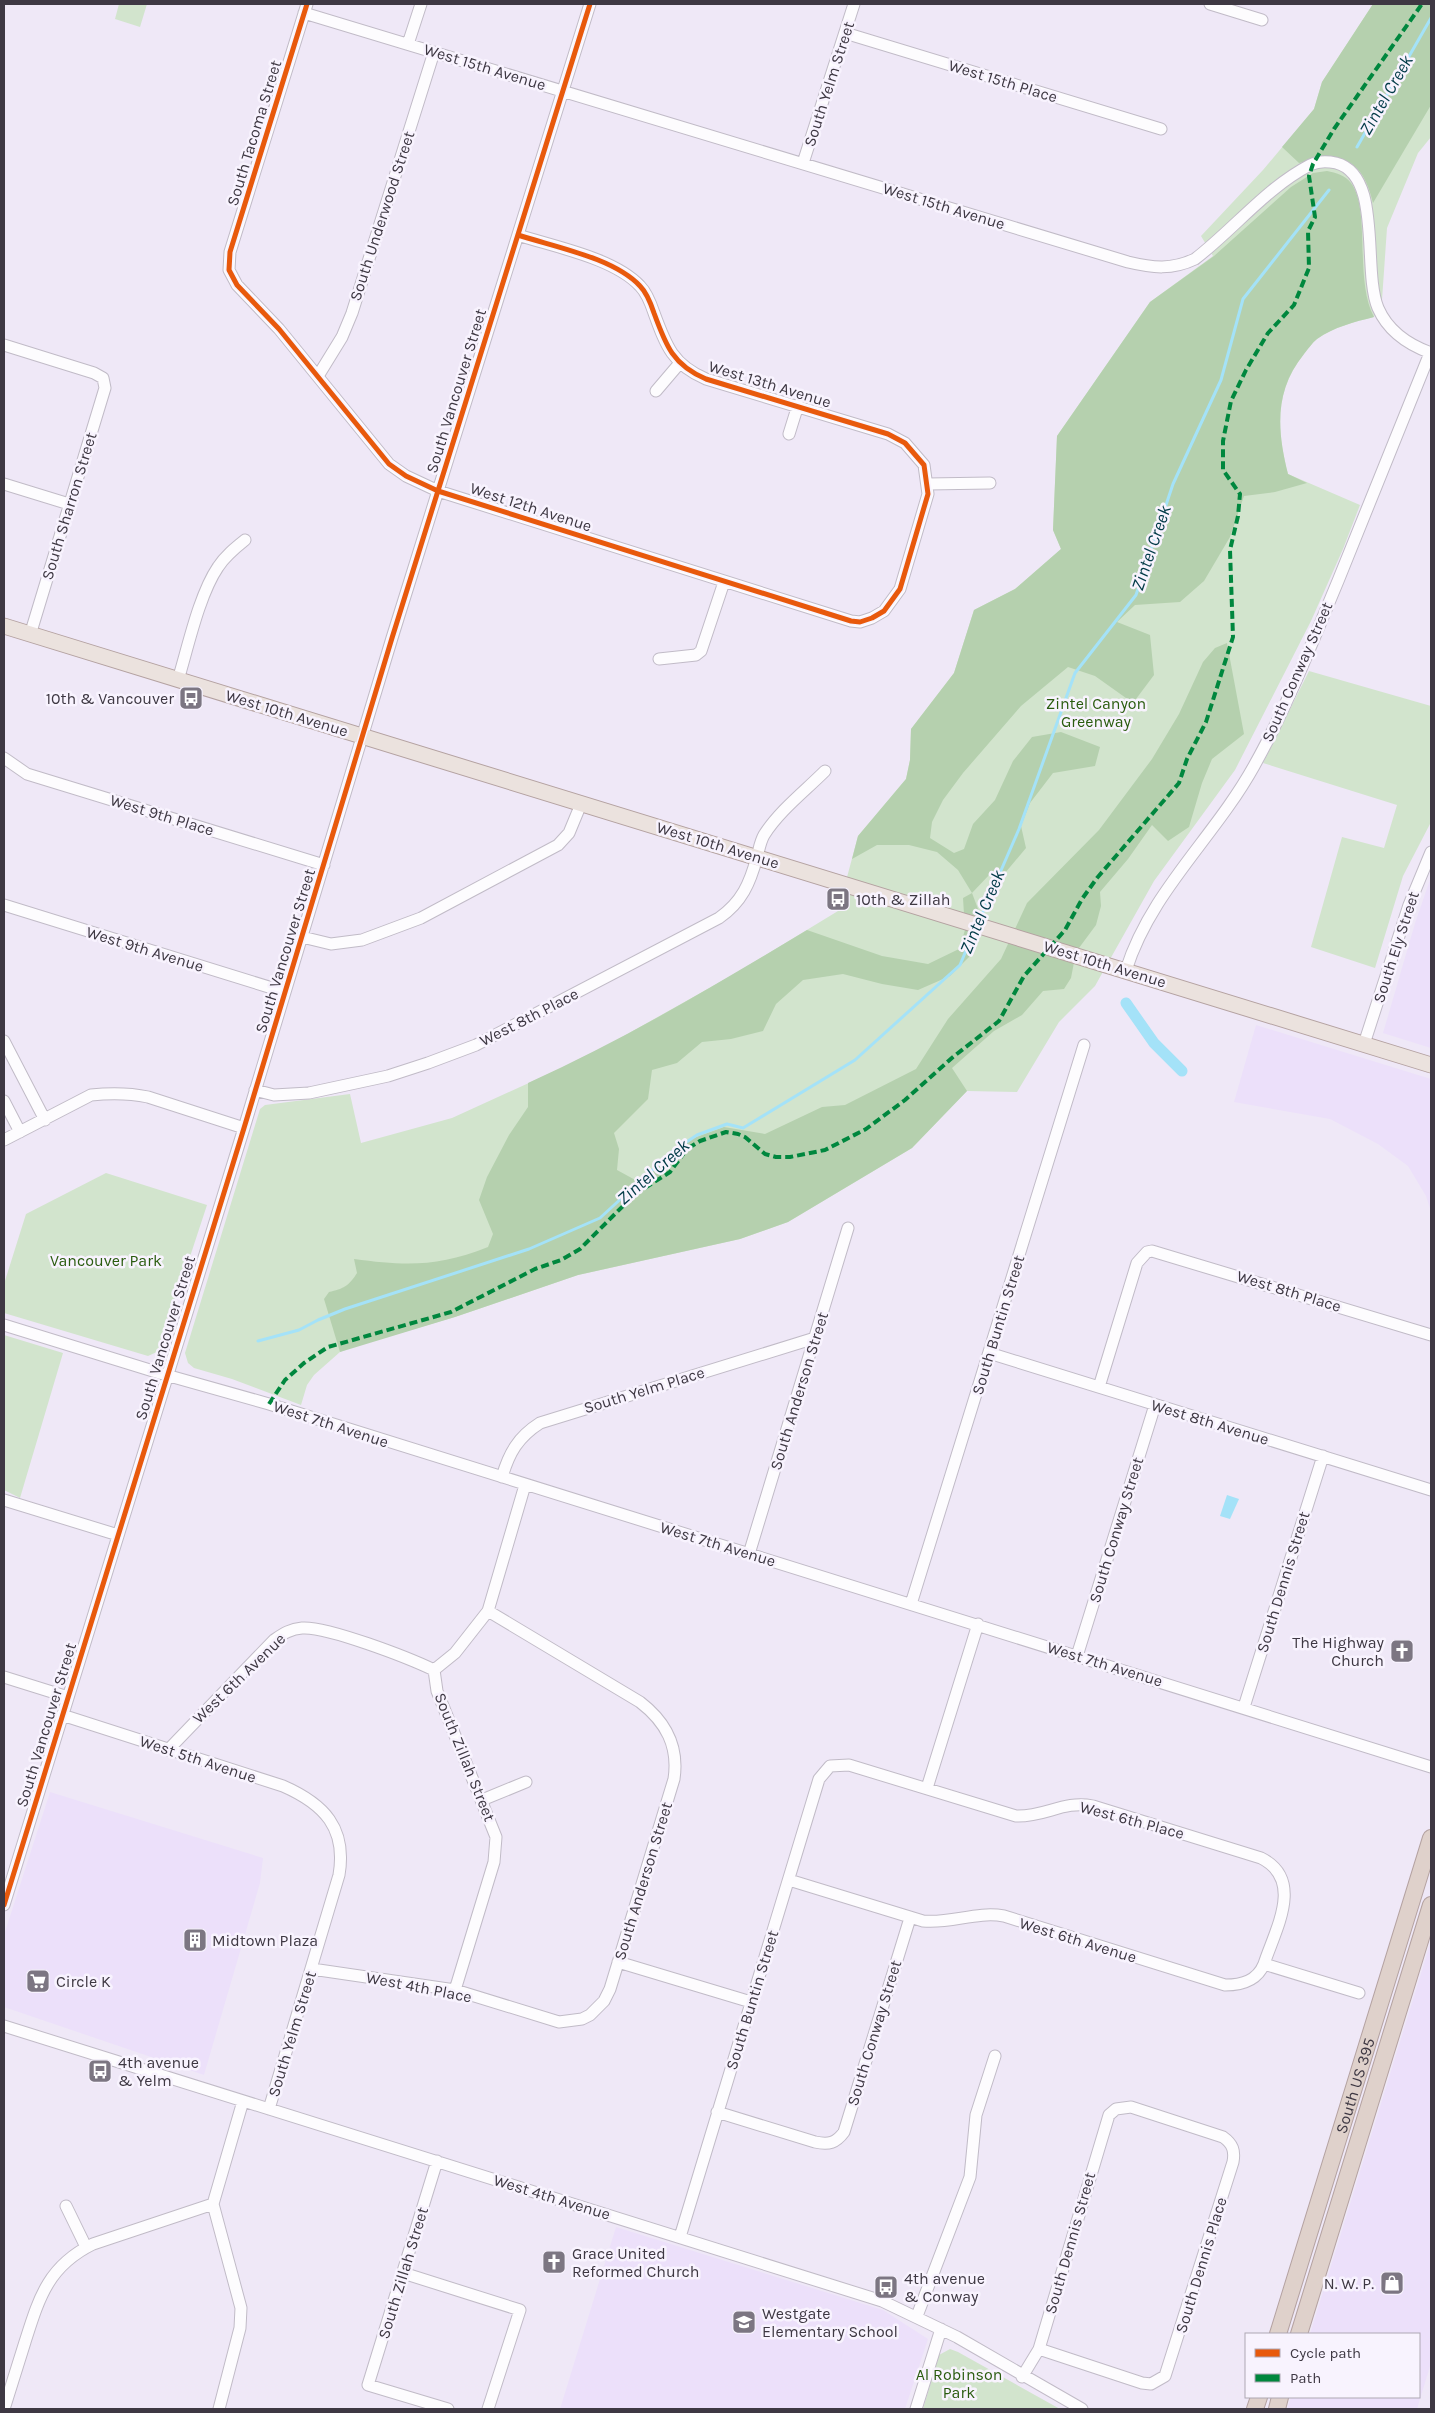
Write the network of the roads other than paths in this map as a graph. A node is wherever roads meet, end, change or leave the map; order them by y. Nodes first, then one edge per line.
1 (421, 4) edge
2 (590, 4) edge
3 (854, 4) edge
4 (1210, 4) edge
5 (306, 8) edge
6 (1262, 20) dead end
7 (845, 33) junction
8 (408, 44) junction
9 (434, 52) junction
10 (564, 90) junction
11 (1161, 129) dead end
12 (804, 163) junction
13 (518, 235) junction
14 (229, 270) joint
15 (4, 345) edge
16 (1431, 353) edge
17 (679, 364) junction
18 (318, 376) junction
19 (656, 391) dead end
20 (798, 406) junction
21 (789, 434) dead end
22 (990, 483) dead end
23 (4, 484) edge
24 (928, 484) junction
25 (438, 491) junction
26 (69, 504) junction
27 (245, 540) dead end
28 (724, 582) junction
29 (4, 626) edge
30 (30, 635) junction
31 (659, 659) dead end
32 (178, 680) junction
33 (362, 736) junction
34 (4, 758) edge
35 (825, 771) dead end
36 (581, 804) junction
37 (1431, 852) edge
38 (757, 857) junction
39 (324, 865) junction
40 (4, 905) edge
41 (302, 937) junction
42 (1126, 970) junction
43 (285, 992) junction
44 (4, 1041) edge
45 (1364, 1044) junction
46 (1084, 1045) dead end
47 (1431, 1065) edge
48 (256, 1090) junction
49 (4, 1101) edge
50 (45, 1120) junction
51 (244, 1128) junction
52 (20, 1132) junction
53 (4, 1140) edge
54 (848, 1228) dead end
55 (4, 1325) edge
56 (1431, 1335) edge
57 (815, 1338) junction
58 (989, 1353) junction
59 (166, 1375) junction
60 (1099, 1387) junction
61 (1155, 1405) junction
62 (1322, 1456) junction
63 (502, 1478) junction
64 (525, 1484) junction
65 (1431, 1490) edge
66 (4, 1500) edge
67 (118, 1535) junction
68 (749, 1554) junction
69 (911, 1604) junction
70 (488, 1611) junction
71 (978, 1624) junction
72 (1076, 1656) junction
73 (434, 1670) junction
74 (4, 1677) edge
75 (68, 1697) junction
76 (1244, 1708) junction
77 (62, 1715) junction
78 (168, 1750) junction
79 (830, 1766) joint
80 (1431, 1768) edge
81 (526, 1782) dead end
82 (926, 1788) junction
83 (482, 1800) junction
84 (328, 1815) joint
85 (1431, 1838) edge
86 (789, 1880) junction
87 (4, 1905) edge
88 (1431, 1905) edge
89 (910, 1918) junction
90 (618, 1962) junction
91 (1264, 1964) junction
92 (312, 1969) junction
93 (455, 1990) junction
94 (1359, 1993) dead end
95 (751, 2002) junction
96 (582, 2019) joint
97 (4, 2026) edge
98 (995, 2056) dead end
99 (243, 2100) junction
100 (269, 2109) junction
101 (717, 2112) junction
102 (1232, 2145) joint
103 (437, 2161) junction
104 (213, 2204) junction
105 (66, 2206) dead end
106 (680, 2237) junction
107 (86, 2247) junction
108 (403, 2273) junction
109 (917, 2316) junction
110 (941, 2329) junction
111 (1278, 2333) edge
112 (1299, 2333) edge
113 (1039, 2350) junction
114 (1022, 2377) junction
115 (4, 2409) edge
116 (219, 2409) edge
117 (448, 2409) edge
118 (488, 2409) edge
119 (916, 2409) edge
120 (1082, 2409) edge

1 - 8 street
2 - 10 street, South Vancouver Street
3 - 7 street, South Yelm Street
4 - 6 street
5 - 8 street, West 15th Avenue
5 - 14 street, South Tacoma Street
7 - 11 street, West 15th Place
7 - 12 street, South Yelm Street
8 - 9 street, West 15th Avenue
9 - 10 street, West 15th Avenue
9 - 18 street, South Underwood Street
10 - 12 street, West 15th Avenue
10 - 13 street, South Vancouver Street
12 - 16 street, West 15th Avenue
13 - 17 street, West 13th Avenue
13 - 25 street, South Vancouver Street
14 - 18 street, West 12th Avenue
15 - 26 street, South Sharron Street
16 - 42 street, South Conway Street
17 - 19 street
17 - 20 street, West 13th Avenue
18 - 25 street, West 12th Avenue
20 - 21 street
20 - 24 street, West 13th Avenue
22 - 24 street
23 - 26 street
24 - 28 street, West 12th Avenue
25 - 28 street, West 12th Avenue
25 - 33 street, South Vancouver Street
26 - 30 street, South Sharron Street
27 - 32 street
28 - 31 street
29 - 30 main road, West 10th Avenue
30 - 32 main road, West 10th Avenue
32 - 33 main road, West 10th Avenue
33 - 36 main road, West 10th Avenue
33 - 39 street, South Vancouver Street
34 - 39 street, West 9th Place
35 - 38 street, West 8th Place
36 - 38 main road, West 10th Avenue
36 - 41 street
37 - 45 street, South Ely Street
38 - 42 main road, West 10th Avenue
38 - 48 street, West 8th Place
39 - 41 street, South Vancouver Street
40 - 43 street, West 9th Avenue
41 - 43 street, South Vancouver Street
42 - 45 main road, West 10th Avenue
43 - 48 street, South Vancouver Street
44 - 50 street
45 - 47 main road, West 10th Avenue
46 - 58 street, South Buntin Street
48 - 51 street, South Vancouver Street
49 - 52 street
50 - 51 street
50 - 52 street
51 - 59 street, South Vancouver Street
52 - 53 street
54 - 57 street, South Anderson Street
55 - 59 street, West 7th Avenue
56 - 60 street, West 8th Place
57 - 63 street, South Yelm Place
57 - 68 street, South Anderson Street
58 - 60 street, West 8th Avenue
58 - 69 street, South Buntin Street
59 - 63 street, West 7th Avenue
59 - 67 street, South Vancouver Street
60 - 61 street, West 8th Avenue
61 - 62 street, West 8th Avenue
61 - 72 street, South Conway Street
62 - 65 street, West 8th Avenue
62 - 76 street, South Dennis Street
63 - 64 street, West 7th Avenue
64 - 68 street, West 7th Avenue
64 - 70 street, South Zillah Street
66 - 67 street
67 - 75 street, South Vancouver Street
68 - 69 street, West 7th Avenue
69 - 71 street, West 7th Avenue
70 - 73 street, South Zillah Street
70 - 90 street, South Anderson Street
71 - 72 street, West 7th Avenue
71 - 82 street
72 - 76 street, West 7th Avenue
73 - 78 street, West 6th Avenue
73 - 83 street, South Zillah Street
74 - 75 street
75 - 77 street, South Vancouver Street
76 - 80 street, West 7th Avenue
77 - 78 street, West 5th Avenue
77 - 87 street, South Vancouver Street
78 - 84 street, West 5th Avenue
79 - 82 street, West 6th Place
79 - 86 street, South Buntin Street
81 - 83 street
82 - 91 street, West 6th Place
83 - 93 street, South Zillah Street
84 - 92 street, South Yelm Street
85 - 111 highway, South US 395
86 - 89 street, West 6th Avenue
86 - 95 street, South Buntin Street
88 - 112 highway, South US 395
89 - 91 street, West 6th Avenue
89 - 101 street, South Conway Street
90 - 95 street
90 - 96 street, South Anderson Street
91 - 94 street
92 - 93 street, West 4th Place
92 - 100 street, South Yelm Street
93 - 96 street, West 4th Place
95 - 101 street, South Buntin Street
97 - 99 street, West 4th Avenue
98 - 109 street
99 - 100 street, West 4th Avenue
99 - 104 street, South Yelm Street
100 - 103 street, West 4th Avenue
101 - 106 street, South Buntin Street
102 - 113 street, South Dennis Place
102 - 113 street, South Dennis Street
103 - 106 street, West 4th Avenue
103 - 108 street, South Zillah Street
104 - 107 street
104 - 116 street
105 - 107 street
106 - 109 street, West 4th Avenue
107 - 115 street
108 - 117 street, South Zillah Street
108 - 118 street
109 - 110 street, West 4th Avenue
110 - 114 street, West 4th Avenue
110 - 119 street
113 - 114 street, South Dennis Street
114 - 120 street, West 4th Avenue

